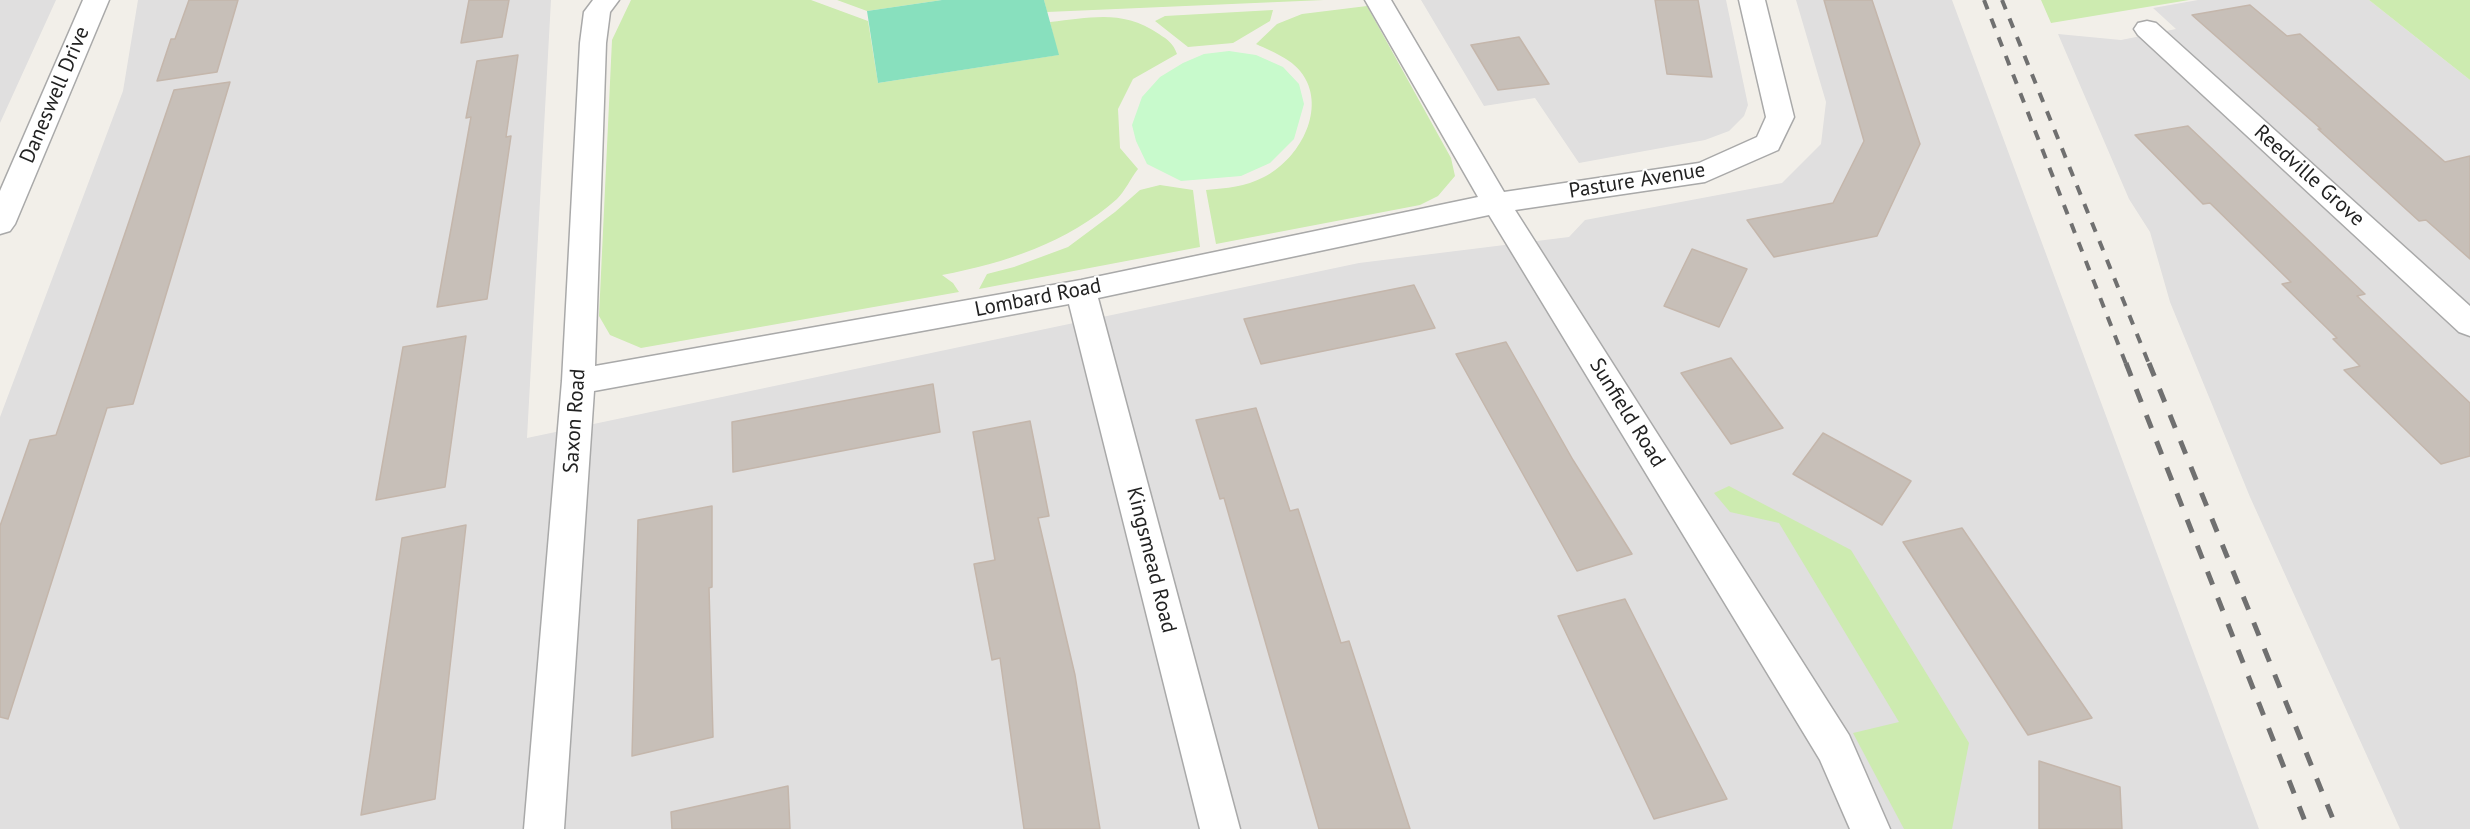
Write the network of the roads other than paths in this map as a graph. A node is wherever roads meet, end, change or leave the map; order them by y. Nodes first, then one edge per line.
1 (96, 0) edge
2 (1378, 0) edge
3 (1752, 0) edge
4 (598, 4) edge
5 (2147, 29) dead end
6 (1496, 203) junction
7 (0, 224) edge
8 (1081, 291) junction
9 (2470, 324) edge
10 (578, 381) junction
11 (544, 829) edge
12 (1220, 829) edge
13 (1870, 829) edge

1 - 7 street, Daneswell Drive
2 - 6 street, Sunfield Road
3 - 6 street, Pasture Avenue
4 - 10 street, Saxon Road
5 - 9 street, Reedville Grove
6 - 8 street, Lombard Road
6 - 13 street, Sunfield Road
8 - 10 street, Lombard Road
8 - 12 street, Kingsmead Road
10 - 11 street, Saxon Road

